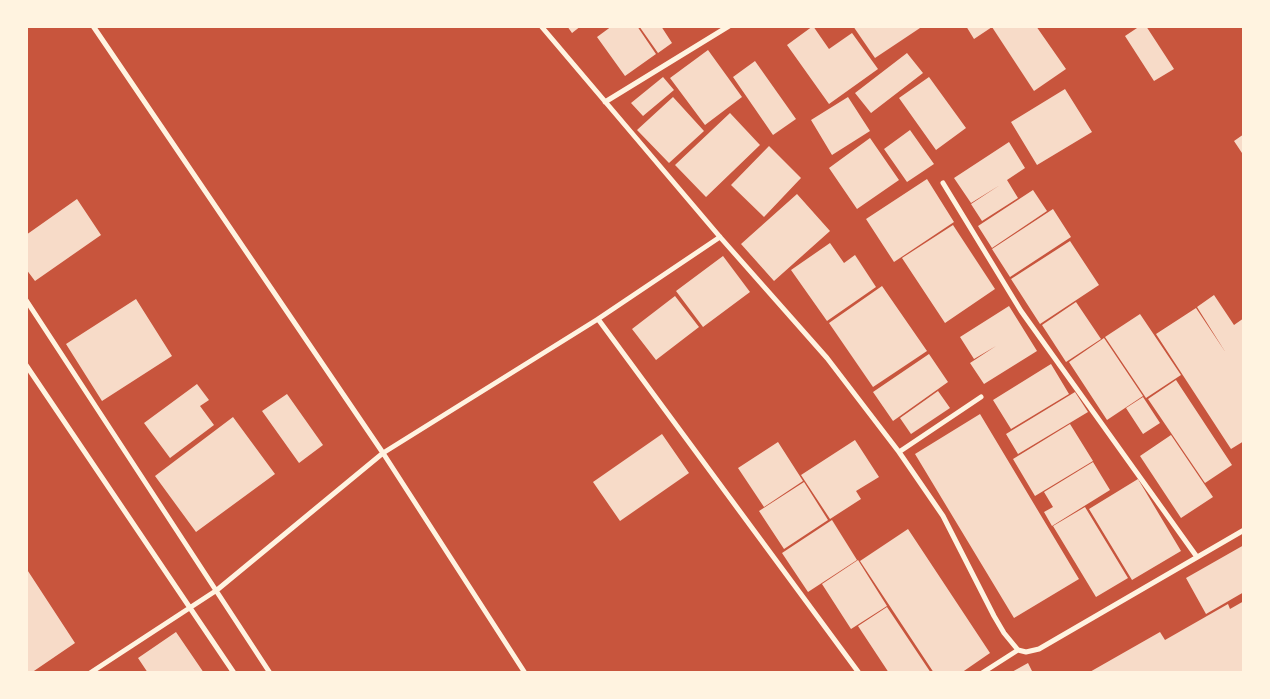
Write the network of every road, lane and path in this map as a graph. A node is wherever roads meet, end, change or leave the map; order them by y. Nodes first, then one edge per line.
1 (93, 26) edge
2 (541, 26) edge
3 (729, 26) edge
4 (605, 102) junction
5 (943, 183) dead end
6 (720, 237) junction
7 (26, 300) edge
8 (598, 318) junction
9 (26, 365) edge
10 (981, 397) dead end
11 (899, 452) junction
12 (383, 453) junction
13 (1244, 530) edge
14 (1197, 557) junction
15 (217, 590) junction
16 (192, 607) junction
17 (1018, 650) junction
18 (90, 673) edge
19 (234, 673) edge
20 (270, 673) edge
21 (525, 673) edge
22 (859, 673) edge
23 (982, 673) edge

1 - 12 street
2 - 4 street
3 - 4 street
4 - 6 street
5 - 14 street
6 - 8 street
6 - 11 street
7 - 15 street
8 - 12 street
8 - 22 street
9 - 16 street
10 - 11 street
11 - 17 street
12 - 15 street
12 - 21 street
13 - 14 street
14 - 17 street
15 - 16 street
15 - 20 street
16 - 18 street
16 - 19 street
17 - 23 street

